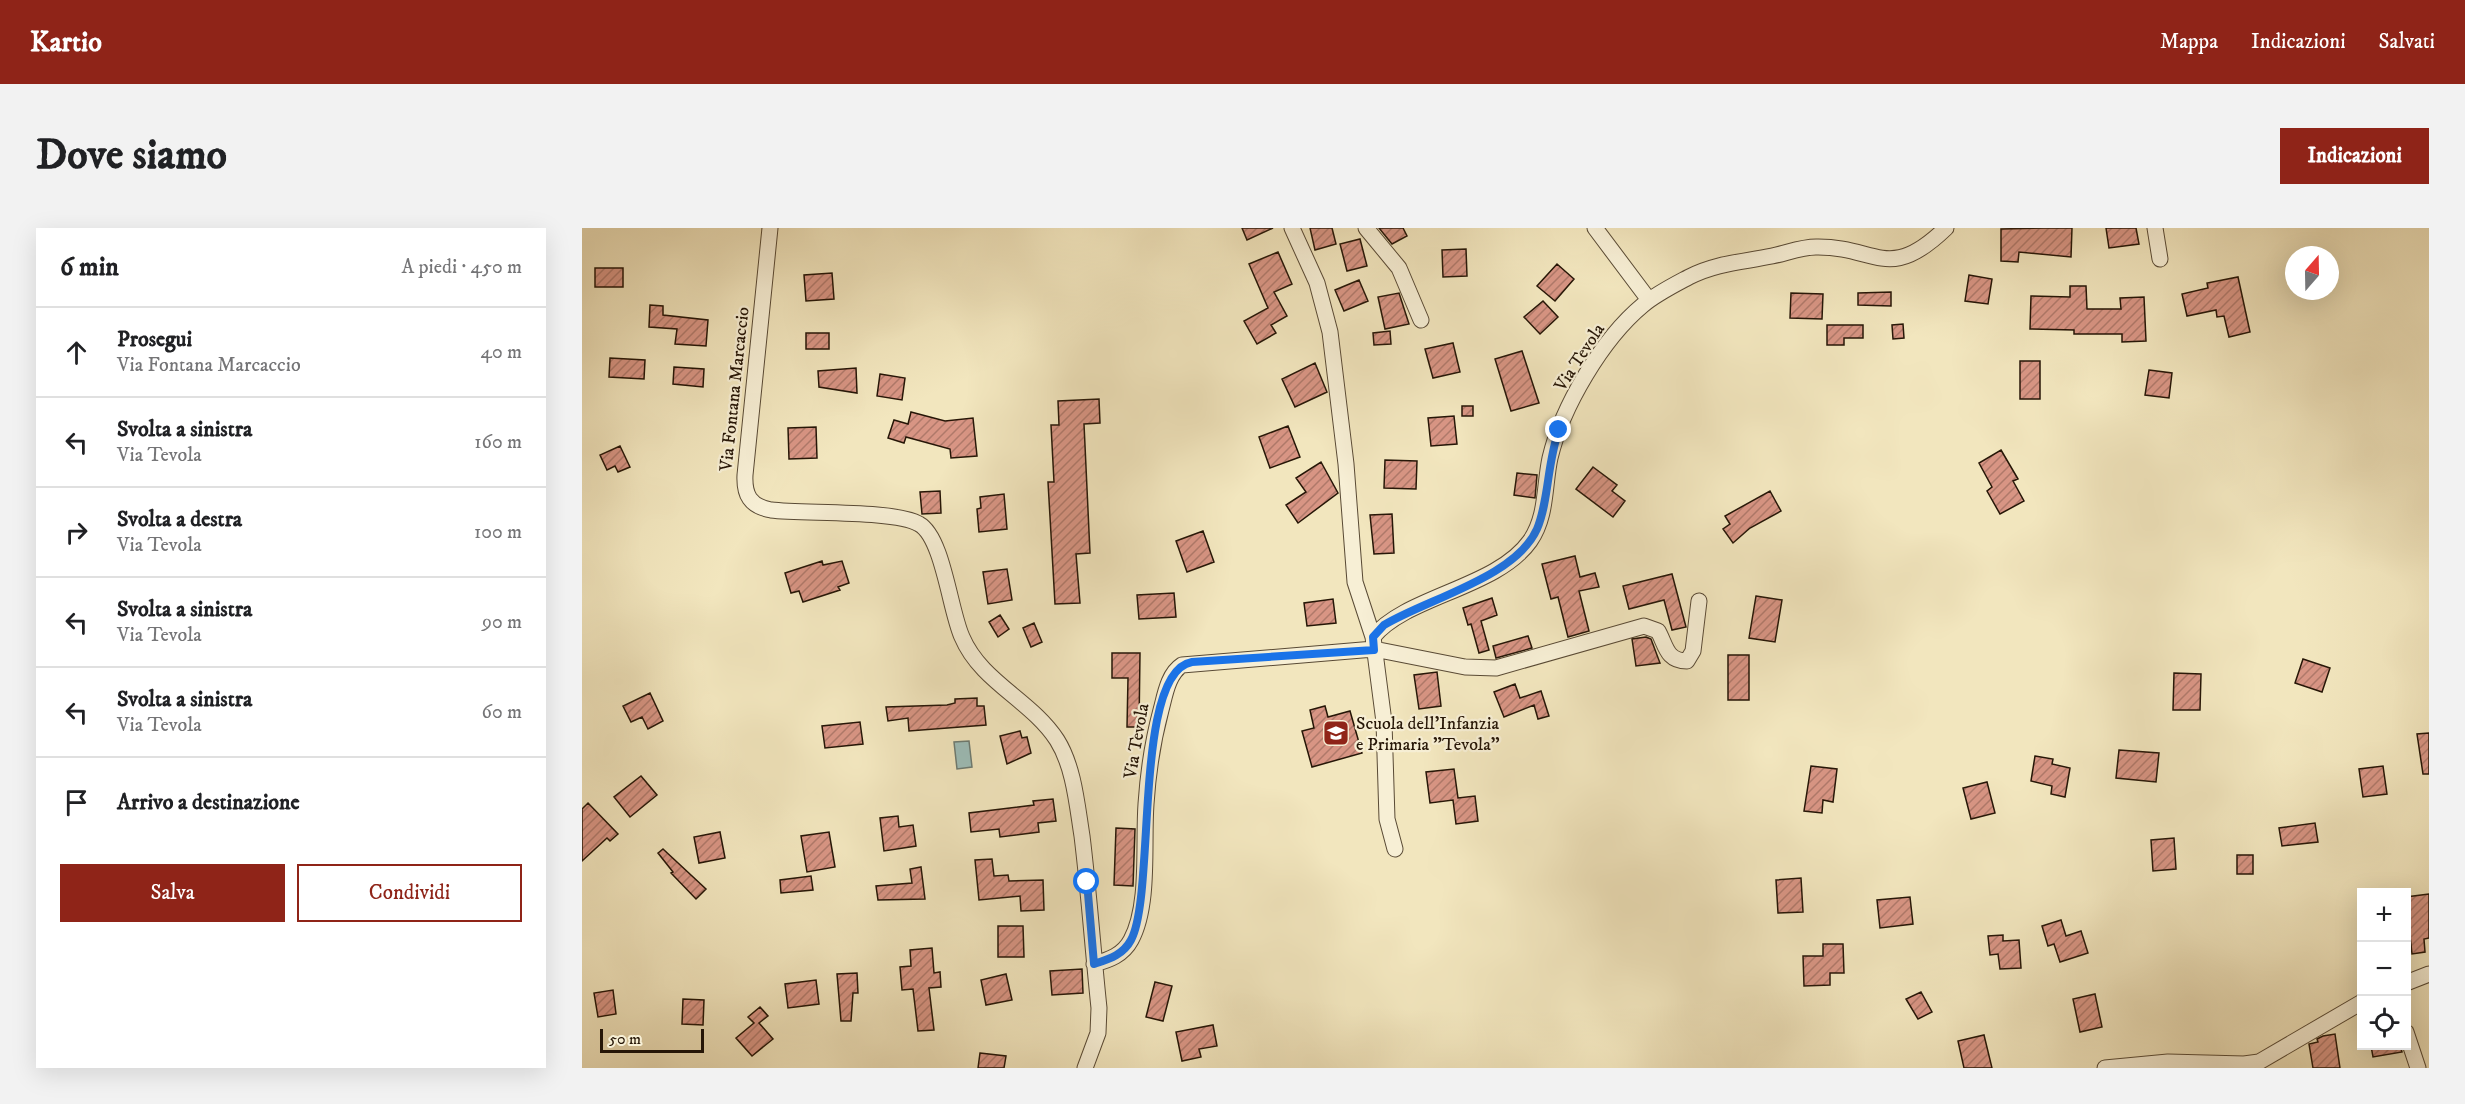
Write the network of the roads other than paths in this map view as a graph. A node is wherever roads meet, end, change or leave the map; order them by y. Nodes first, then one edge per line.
1 (770, 228) edge
2 (1292, 228) edge
3 (1366, 228) edge
4 (1595, 228) edge
5 (1946, 228) edge
6 (2155, 228) edge
7 (2160, 259) dead end
8 (1649, 300) junction
9 (1422, 320) dead end
10 (1699, 601) dead end
11 (1373, 643) junction
12 (1395, 849) dead end
13 (1094, 964) junction
14 (2429, 974) edge
15 (2411, 981) edge
16 (2357, 1004) edge
17 (2411, 1047) edge
18 (1085, 1068) edge
19 (2105, 1068) edge
20 (2418, 1068) edge

1 - 13 street, Via Fontana Marcaccio
2 - 11 street
3 - 9 street
4 - 8 street
5 - 8 street, Via Tevola
6 - 7 street
8 - 11 street, Via Tevola
10 - 11 street, Via Tevola
11 - 12 street
11 - 13 street, Via Tevola
13 - 18 street, Via Fontana Marcaccio
14 - 15 street
16 - 19 street
17 - 20 street

